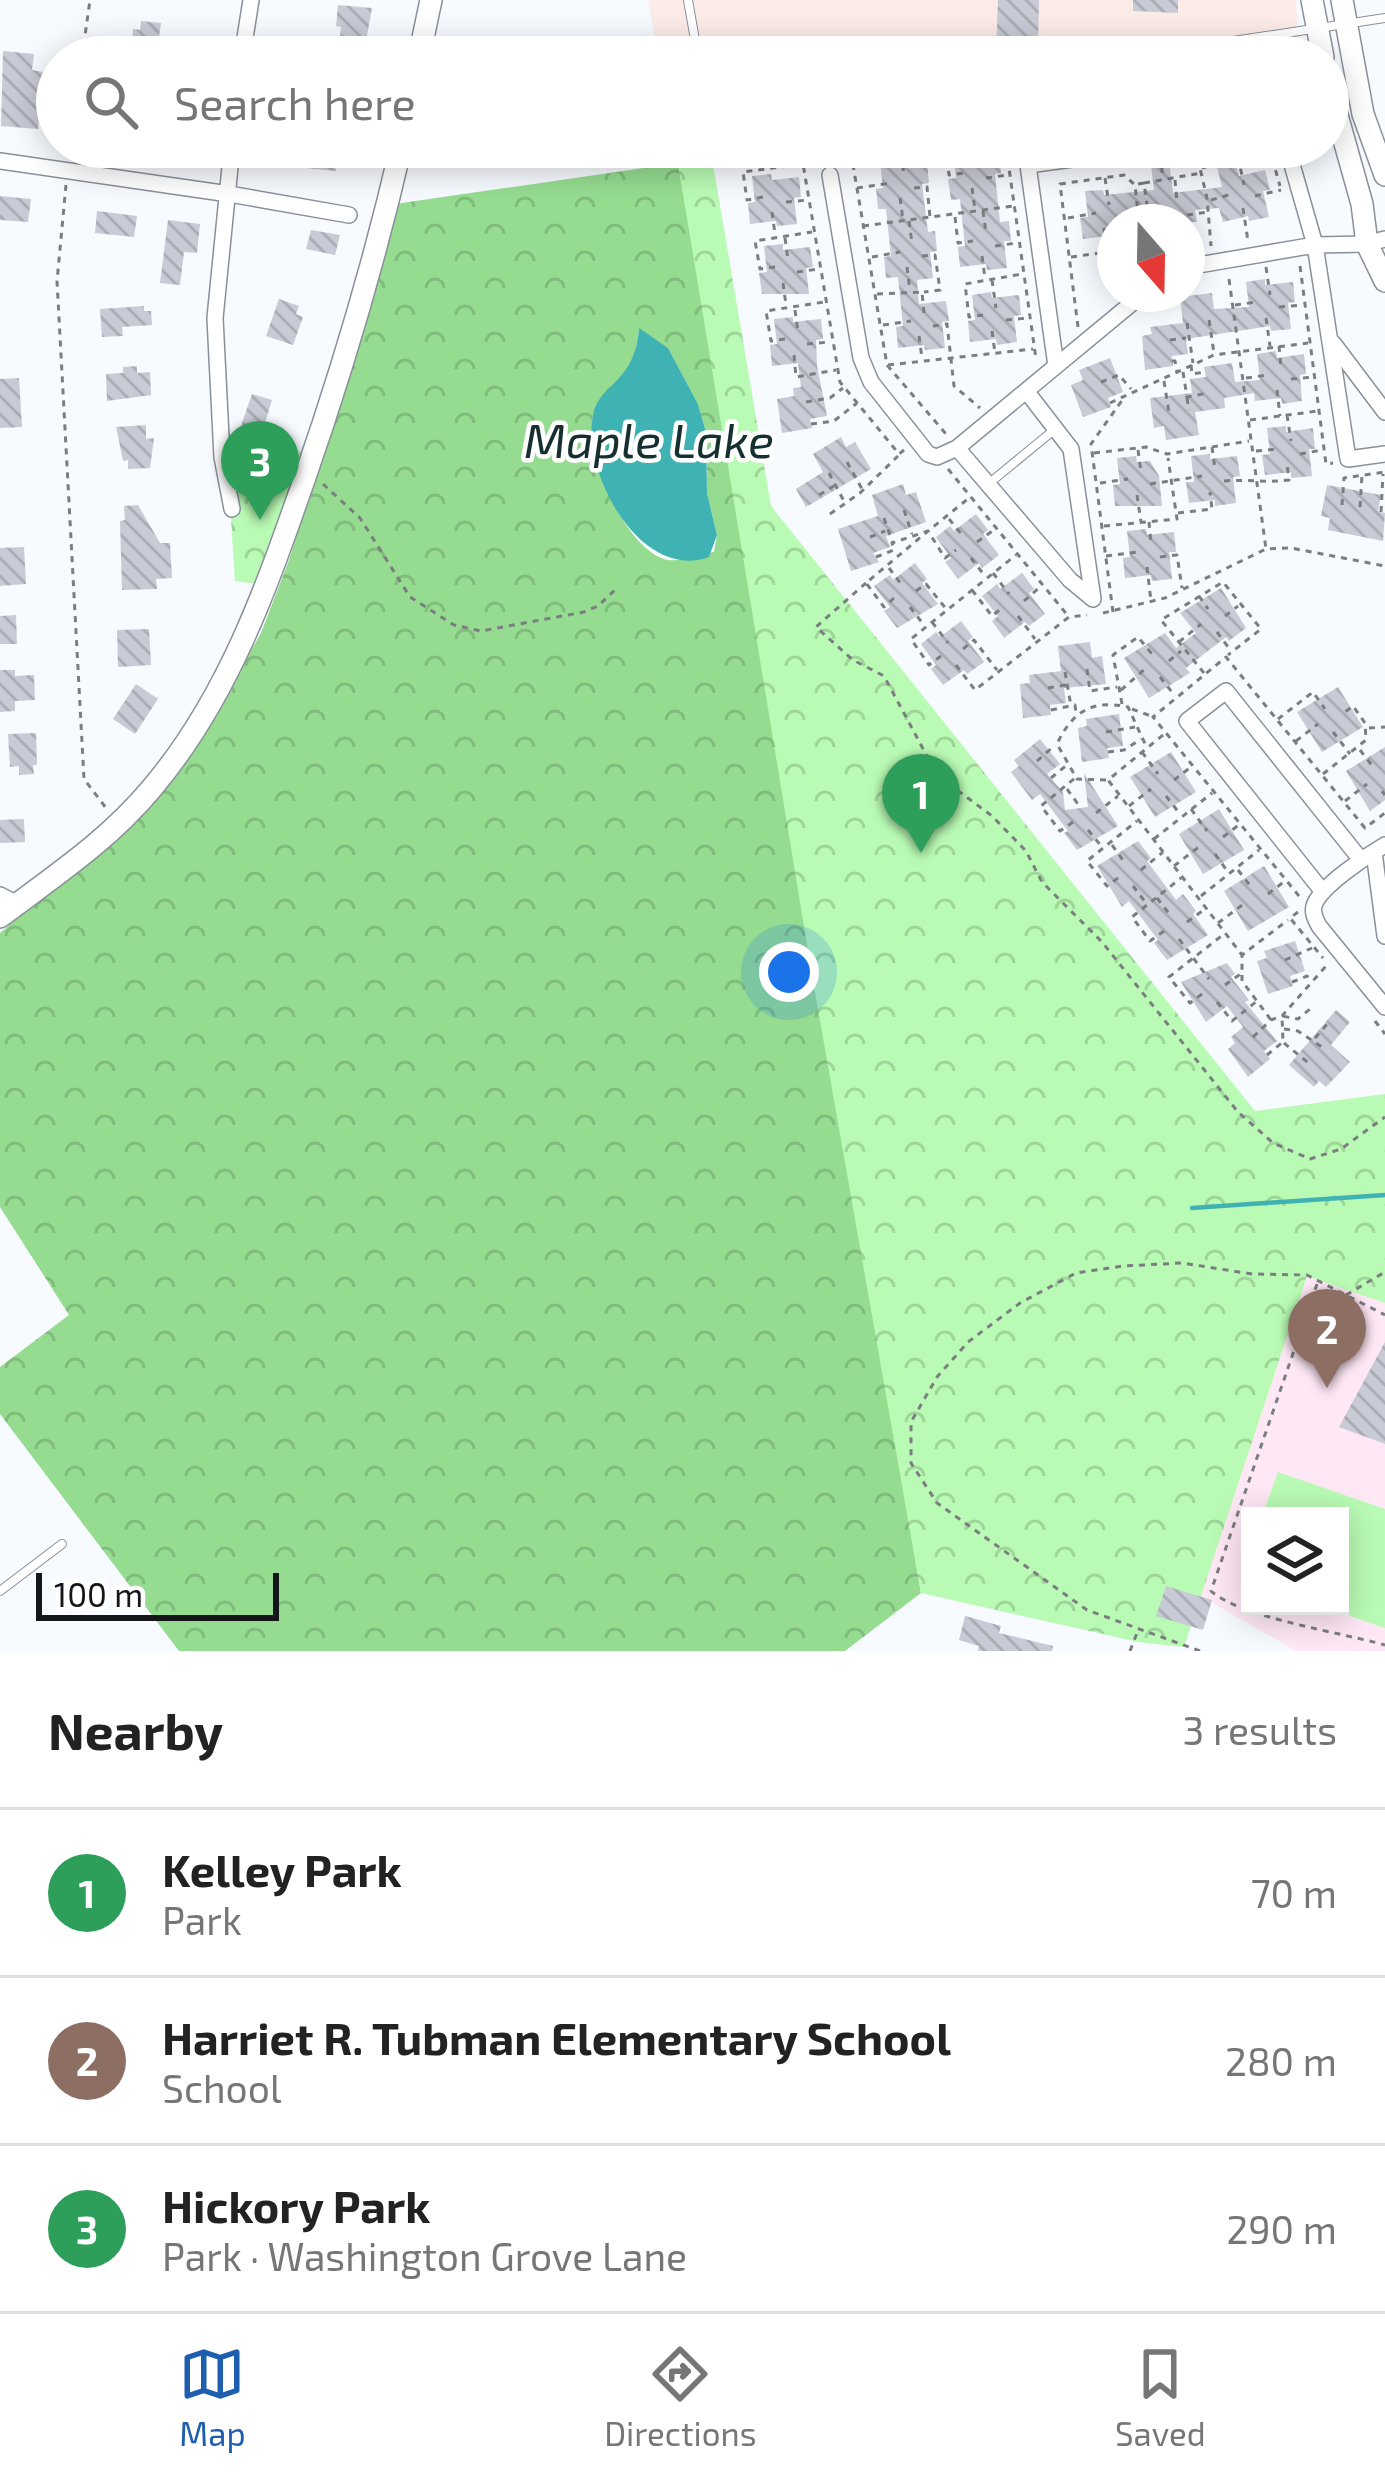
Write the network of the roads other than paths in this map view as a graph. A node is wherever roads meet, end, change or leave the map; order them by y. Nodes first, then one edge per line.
1 (251, 0) edge
2 (430, 0) edge
3 (688, 0) edge
4 (1312, 0) edge
5 (1343, 11) edge
6 (1385, 18) edge
7 (1317, 28) junction
8 (245, 36) edge
9 (423, 36) edge
10 (694, 36) edge
11 (1265, 36) edge
12 (1319, 36) edge
13 (1349, 42) edge
14 (1349, 157) edge
15 (0, 161) edge
16 (36, 167) edge
17 (43, 168) edge
18 (231, 168) edge
19 (396, 168) edge
20 (1028, 168) edge
21 (1293, 168) edge
22 (830, 175) dead end
23 (1385, 175) edge
24 (229, 194) junction
25 (349, 215) dead end
26 (1376, 241) edge
27 (1316, 245) junction
28 (1205, 264) edge
29 (1385, 280) edge
30 (1121, 312) edge
31 (1331, 340) junction
32 (1056, 365) junction
33 (1027, 392) junction
34 (1385, 412) edge
35 (1057, 427) junction
36 (950, 447) junction
37 (1385, 454) edge
38 (986, 486) junction
39 (232, 509) dead end
40 (1373, 852) edge
41 (1323, 892) junction
42 (6, 906) edge
43 (1385, 936) edge
44 (1385, 1007) edge
45 (62, 1544) dead end
46 (0, 1591) edge

1 - 8 street
2 - 9 street
3 - 10 lane
4 - 7 street
5 - 6 lane
5 - 7 lane
7 - 11 lane
7 - 12 street
13 - 23 street
14 - 26 street
15 - 16 street
17 - 24 street
18 - 24 street
19 - 42 street
20 - 32 street
21 - 27 street
22 - 36 street
24 - 25 street
24 - 39 street
26 - 27 street
26 - 29 street
27 - 28 street
27 - 31 street
30 - 32 street
31 - 34 street
31 - 37 street
32 - 33 street
33 - 35 street
33 - 36 street
35 - 38 lane
35 - 38 street
36 - 38 street
40 - 41 street
40 - 41 street
40 - 43 street
41 - 44 street
45 - 46 lane

